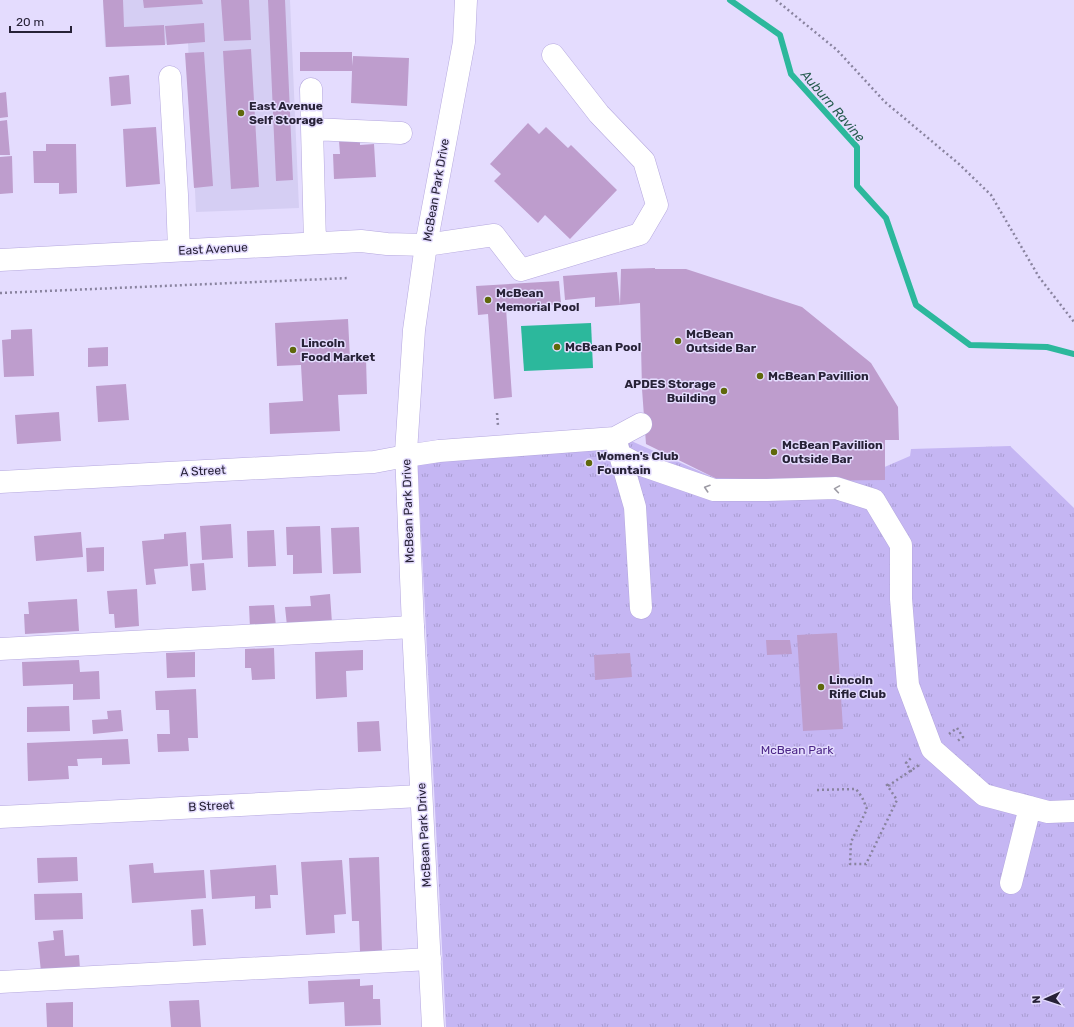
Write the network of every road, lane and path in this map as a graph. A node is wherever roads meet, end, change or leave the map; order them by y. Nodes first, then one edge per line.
1 (466, 0) edge
2 (776, 0) edge
3 (553, 55) dead end
4 (170, 77) dead end
5 (311, 89) dead end
6 (312, 129) junction
7 (401, 134) dead end
8 (315, 243) junction
9 (426, 245) junction
10 (179, 250) junction
11 (0, 260) edge
12 (348, 278) dead end
13 (0, 293) edge
14 (1074, 322) edge
15 (497, 413) dead end
16 (641, 424) dead end
17 (498, 430) dead end
18 (617, 446) junction
19 (406, 456) junction
20 (0, 482) edge
21 (641, 608) dead end
22 (413, 627) junction
23 (0, 650) edge
24 (944, 745) junction
25 (885, 782) dead end
26 (888, 786) junction
27 (817, 790) dead end
28 (422, 796) junction
29 (1030, 807) junction
30 (1074, 811) edge
31 (0, 817) edge
32 (1011, 883) dead end
33 (430, 959) junction
34 (0, 982) edge
35 (433, 1027) edge

1 - 9 street, McBean Park Drive
2 - 14 path
3 - 9 street, East Avenue
4 - 10 street
5 - 6 street
6 - 7 street
6 - 8 street
8 - 9 street, East Avenue
8 - 10 street, East Avenue
9 - 19 street, McBean Park Drive
10 - 11 street, East Avenue
12 - 13 path
15 - 17 path
16 - 18 street
18 - 19 street, A Street
18 - 21 street
24 -> 18 street
19 - 20 street, A Street
19 - 22 street, McBean Park Drive
22 - 23 street
22 - 28 street, McBean Park Drive
24 - 24 path
24 - 26 path
24 - 29 street
25 - 26 path
26 - 27 path
28 - 31 street, B Street
28 - 33 street, McBean Park Drive
29 - 30 street
29 - 32 street
33 - 34 street
33 - 35 street, McBean Park Drive

